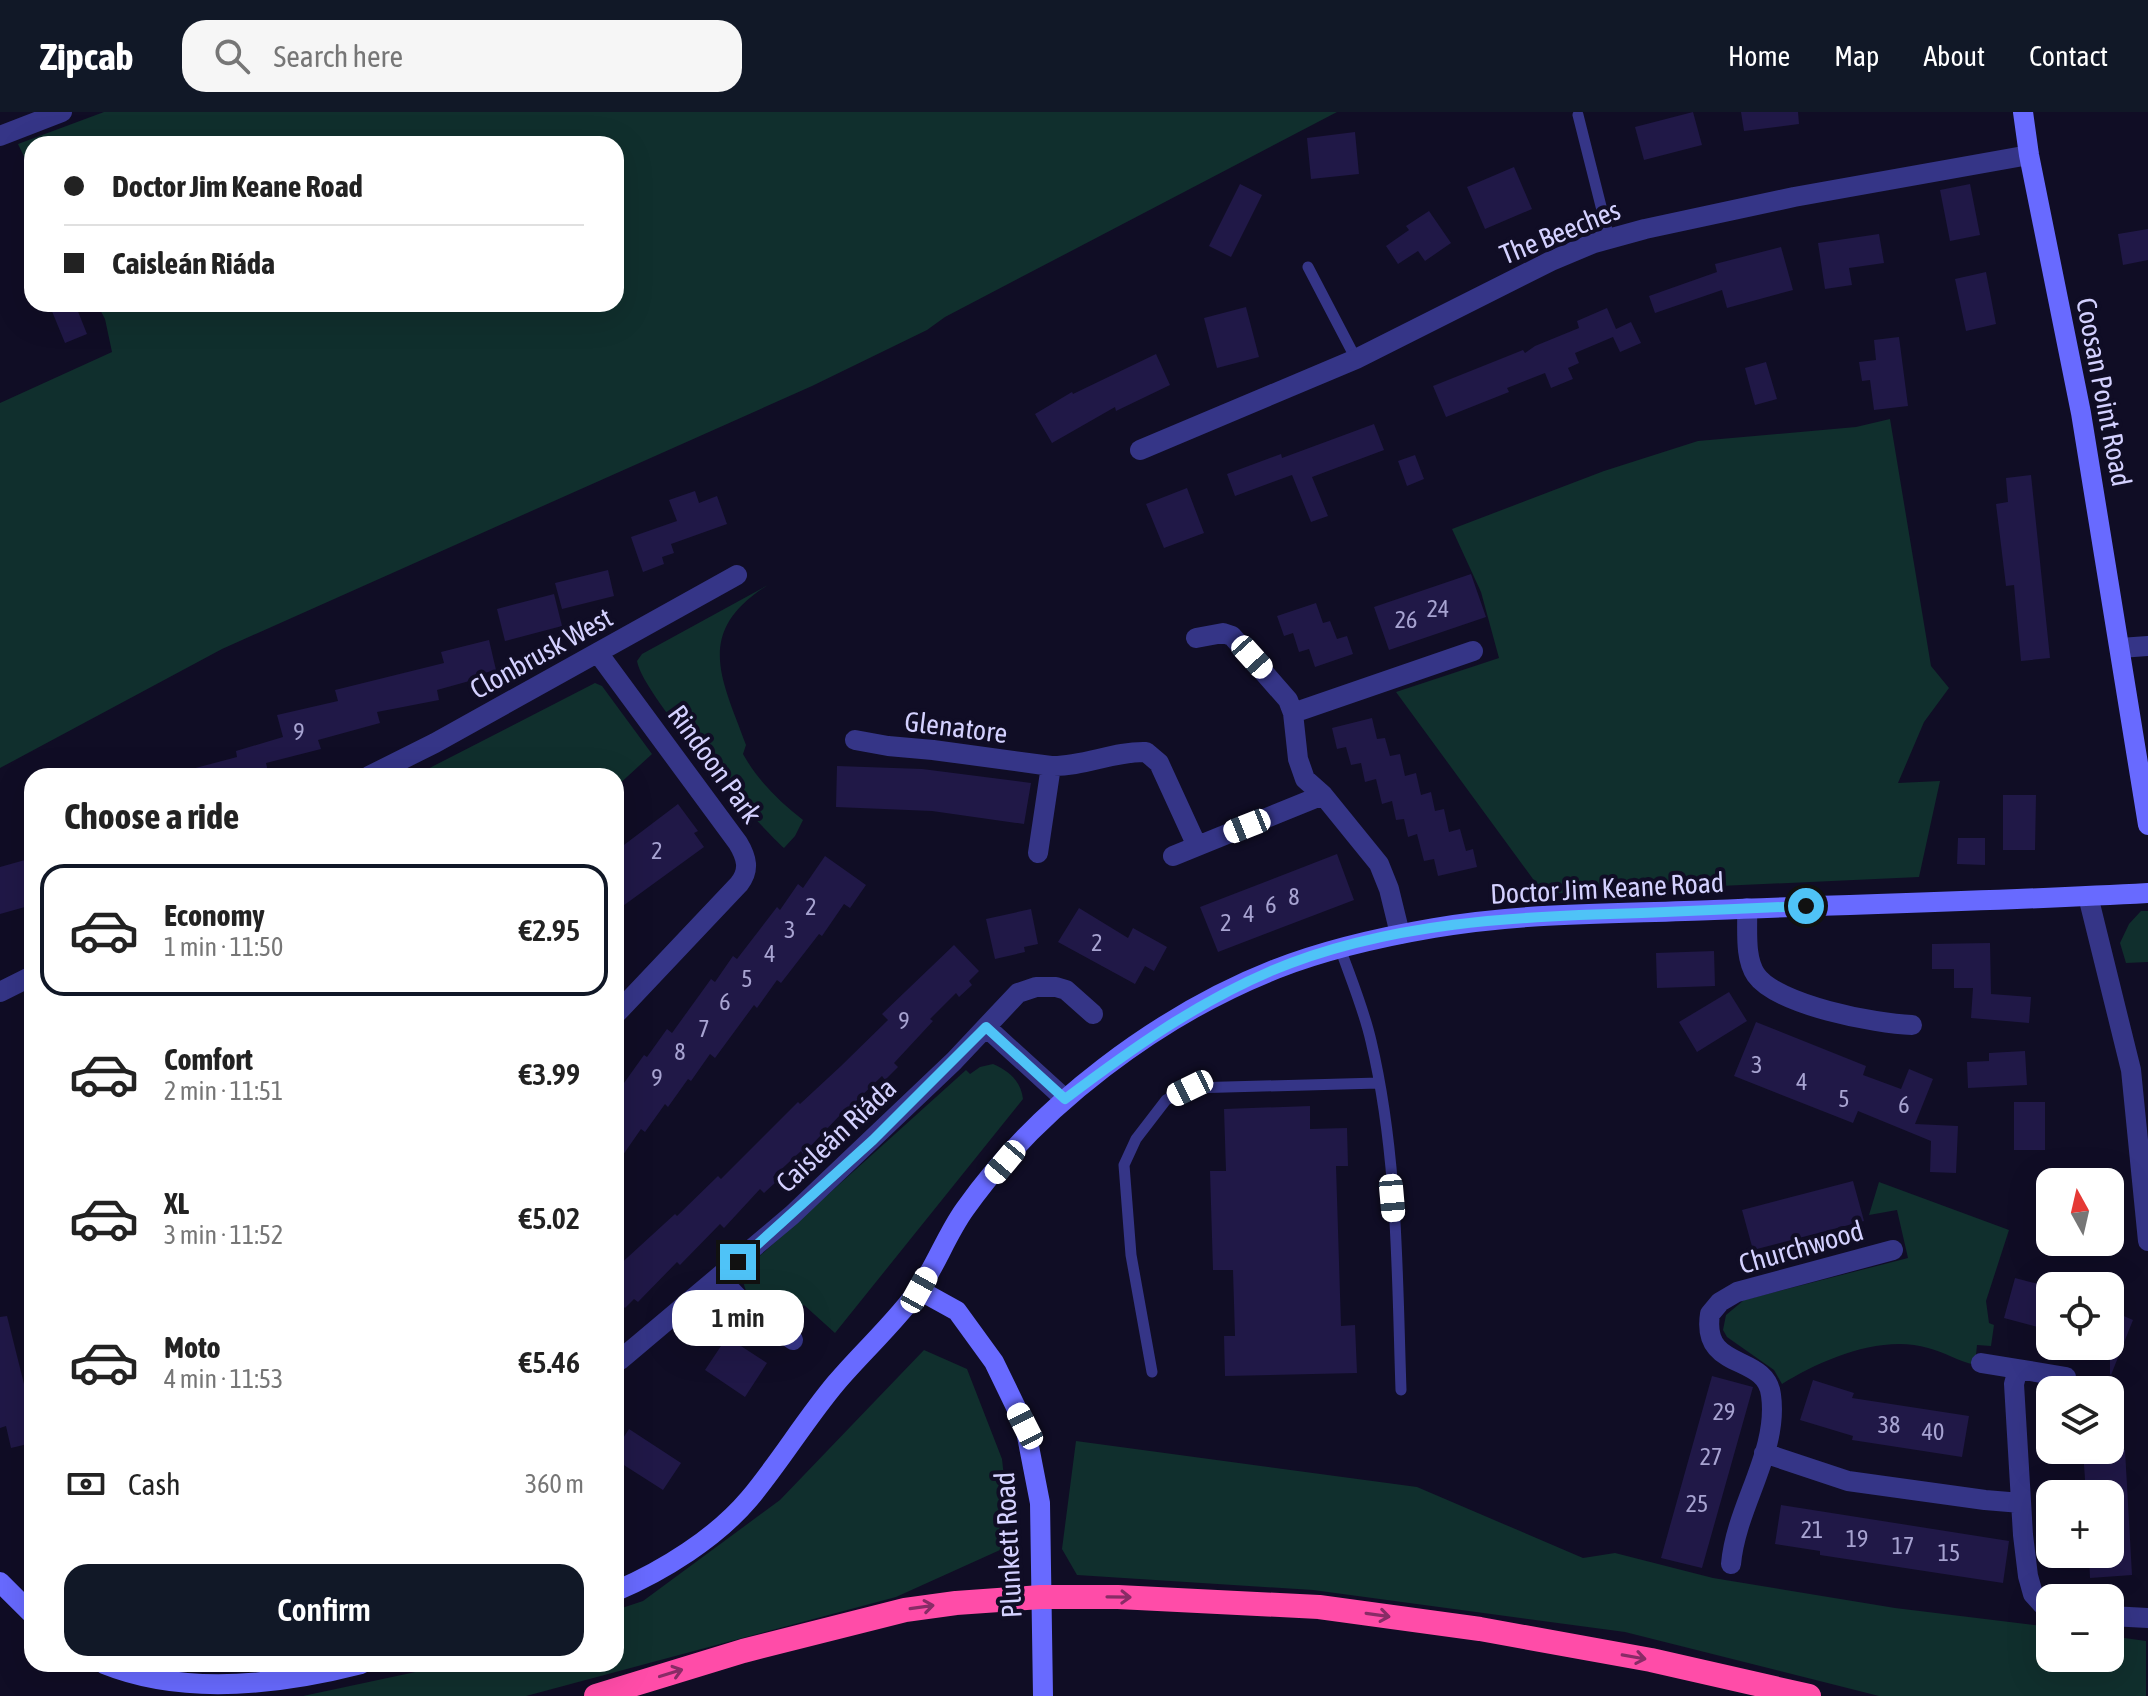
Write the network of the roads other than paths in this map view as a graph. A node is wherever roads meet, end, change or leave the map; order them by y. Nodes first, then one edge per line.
1 (62, 112) edge
2 (2023, 112) edge
3 (1578, 115) dead end
4 (0, 136) edge
5 (2029, 155) junction
6 (1609, 238) junction
7 (1308, 267) dead end
8 (1356, 359) junction
9 (1140, 450) dead end
10 (737, 575) dead end
11 (1196, 638) dead end
12 (2148, 646) edge
13 (2120, 648) junction
14 (1473, 651) dead end
15 (598, 653) junction
16 (1293, 713) junction
17 (855, 740) dead end
18 (1051, 766) junction
19 (385, 768) edge
20 (1323, 795) junction
21 (2148, 825) edge
22 (1197, 846) junction
23 (1038, 853) dead end
24 (1173, 856) dead end
25 (2148, 893) edge
26 (2088, 896) junction
27 (1747, 908) junction
28 (1400, 934) junction
29 (1340, 948) junction
30 (24, 980) edge
31 (0, 992) edge
32 (624, 1006) edge
33 (1093, 1014) dead end
34 (1912, 1025) dead end
35 (986, 1027) junction
36 (1379, 1083) junction
37 (1065, 1099) junction
38 (2148, 1241) edge
39 (1893, 1250) dead end
40 (719, 1278) junction
41 (919, 1290) junction
42 (793, 1340) dead end
43 (624, 1357) edge
44 (1981, 1363) dead end
45 (2018, 1369) junction
46 (1152, 1372) dead end
47 (2060, 1376) edge
48 (1401, 1390) dead end
49 (1764, 1453) junction
50 (2021, 1503) junction
51 (1731, 1564) dead end
52 (0, 1582) edge
53 (624, 1587) edge
54 (1041, 1597) junction
55 (2036, 1597) edge
56 (24, 1606) edge
57 (2124, 1617) edge
58 (2148, 1618) edge
59 (122, 1672) edge
60 (326, 1672) edge
61 (596, 1696) edge
62 (1043, 1696) edge
63 (1809, 1696) edge

1 - 4 street
2 - 5 street, Coosan Point Road
3 - 6 lane
5 - 6 street, The Beeches
5 - 13 street, Coosan Point Road
6 - 8 street, The Beeches
7 - 8 lane
8 - 9 street, The Beeches
10 - 15 street, Clonbrusk West
11 - 16 street
12 - 13 street
13 - 21 street, Coosan Point Road
14 - 16 street
15 - 19 street, Clonbrusk West
15 - 32 street, Rindoon Park
16 - 20 street
17 - 18 street, Glenatore
18 - 22 street, Glenatore
18 - 23 street
20 - 22 street
20 - 28 street
22 - 24 street
25 - 26 street, Doctor Jim Keane Road
26 - 27 street, Doctor Jim Keane Road
26 - 38 street
27 - 28 street, Doctor Jim Keane Road
27 - 34 street
28 - 29 street, Doctor Jim Keane Road
29 - 36 lane
29 - 37 street, Doctor Jim Keane Road
30 - 31 street
33 - 35 street, Caisleán Riáda
35 - 37 street
35 - 40 street, Caisleán Riáda
36 - 46 lane
36 - 48 lane
37 - 41 street, Doctor Jim Keane Road
39 - 49 street, Churchwood
40 - 42 street
40 - 43 street, Caisleán Riáda
41 - 53 street, Doctor Jim Keane Road
41 - 54 street, Plunkett Road
44 - 45 street
45 - 47 street
45 - 50 street
49 - 50 street
49 - 51 street, Churchwood
50 - 55 street
52 - 56 street
61 -> 54 highway
54 - 62 street, Plunkett Road
54 -> 63 highway
57 - 58 street
59 - 60 street

